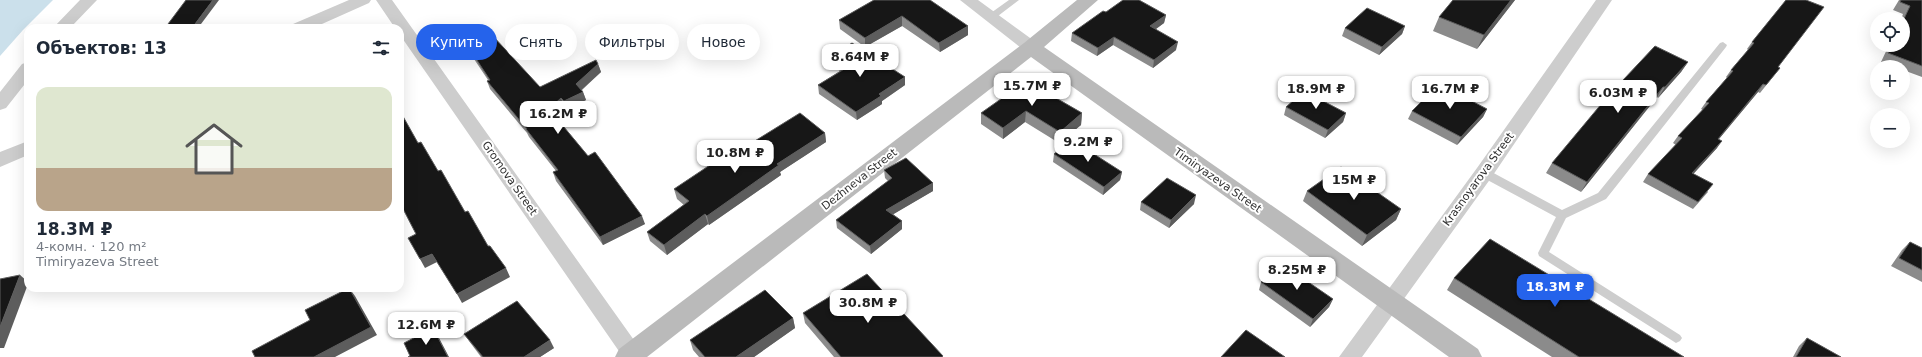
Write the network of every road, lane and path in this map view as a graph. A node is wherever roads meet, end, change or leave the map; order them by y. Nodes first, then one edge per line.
1 (89, 0) edge
2 (363, 0) edge
3 (384, 0) edge
4 (968, 0) edge
5 (1015, 0) edge
6 (1089, 0) edge
7 (1604, 0) edge
8 (991, 17) junction
9 (65, 24) edge
10 (308, 24) edge
11 (401, 24) edge
12 (404, 29) edge
13 (1723, 45) dead end
14 (1031, 47) junction
15 (24, 73) edge
16 (0, 104) edge
17 (24, 150) edge
18 (0, 160) edge
19 (1484, 173) junction
20 (1562, 215) junction
21 (1390, 302) junction
22 (1676, 338) dead end
23 (632, 356) edge
24 (1350, 357) edge
25 (1469, 357) edge

1 - 9 street
2 - 10 street
3 - 11 street, Gromova Street
4 - 8 street, Timiryazeva Street
5 - 8 lane
6 - 14 main road, Dezhneva Street
7 - 19 street, Krasnoyarova Street
8 - 14 street, Timiryazeva Street
12 - 23 street, Gromova Street
13 - 20 lane
14 - 21 main road, Timiryazeva Street
14 - 23 main road, Dezhneva Street
15 - 16 street
17 - 18 street
19 - 20 lane
19 - 21 street, Krasnoyarova Street
20 - 22 lane
21 - 24 street, Krasnoyarova Street
21 - 25 main road, Timiryazeva Street

